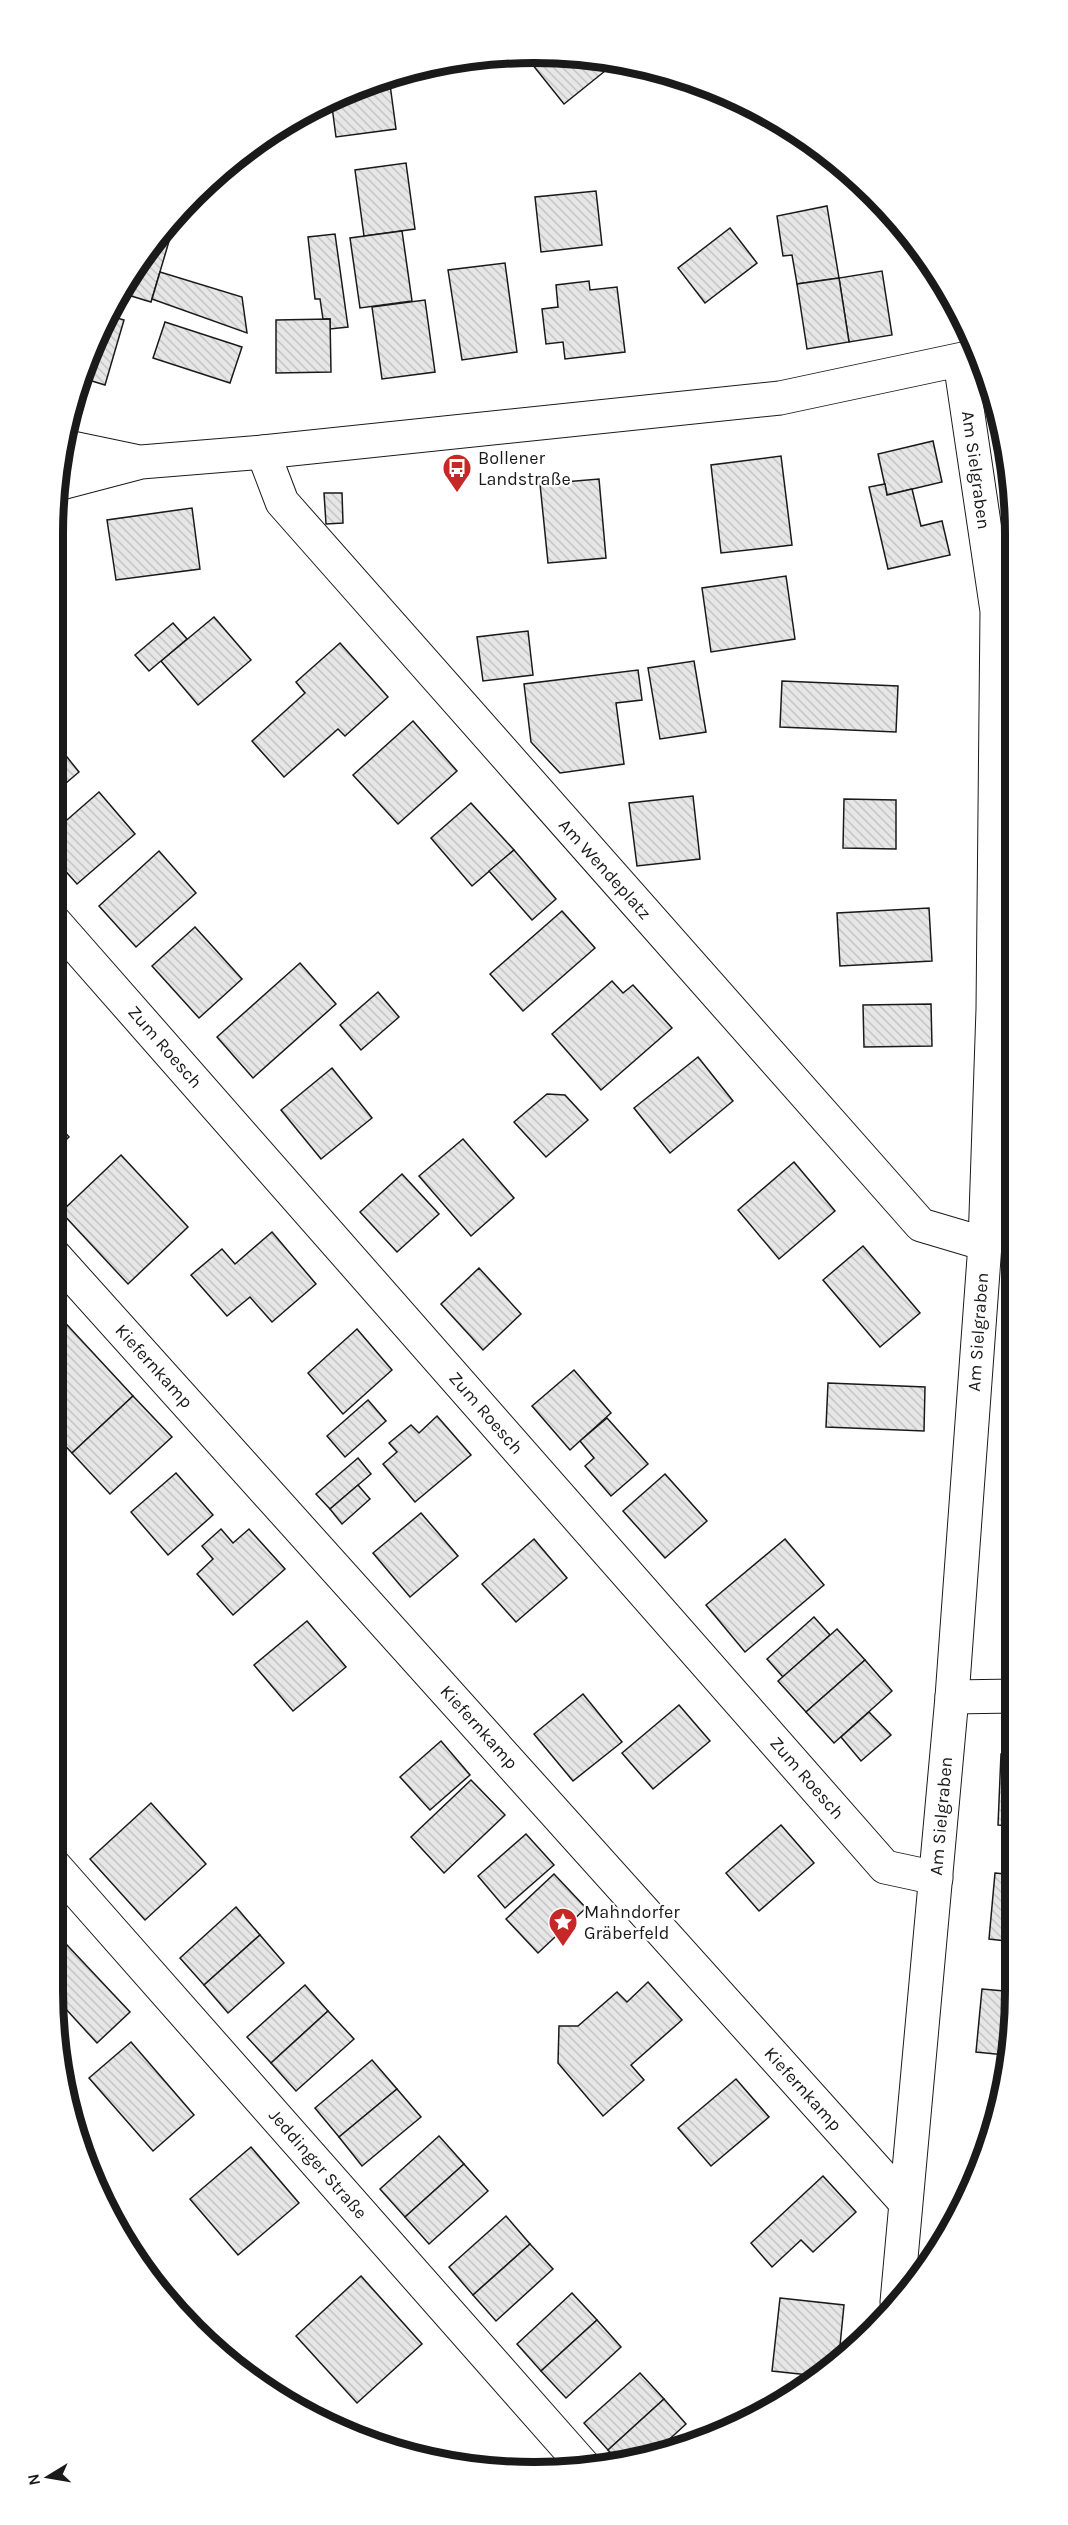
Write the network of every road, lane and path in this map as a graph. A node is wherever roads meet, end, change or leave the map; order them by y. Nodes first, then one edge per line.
1 (969, 359) edge
2 (71, 448) edge
3 (263, 452) junction
4 (141, 462) junction
5 (66, 482) edge
6 (63, 932) edge
7 (985, 1244) junction
8 (63, 1265) edge
9 (1005, 1696) edge
10 (952, 1697) junction
11 (63, 1875) edge
12 (936, 1878) junction
13 (905, 2202) junction
14 (898, 2290) edge
15 (578, 2460) edge

1 - 3 street
1 - 7 street, Am Sielgraben
2 - 4 street
3 - 4 street
3 - 7 street, Am Wendeplatz
4 - 5 street
6 - 12 street, Zum Roesch
7 - 10 street, Am Sielgraben
8 - 13 street, Kiefernkamp
9 - 10 street
10 - 12 street, Am Sielgraben
11 - 15 street, Jeddinger Straße
12 - 13 street, Am Sielgraben
13 - 14 street, Am Sielgraben

